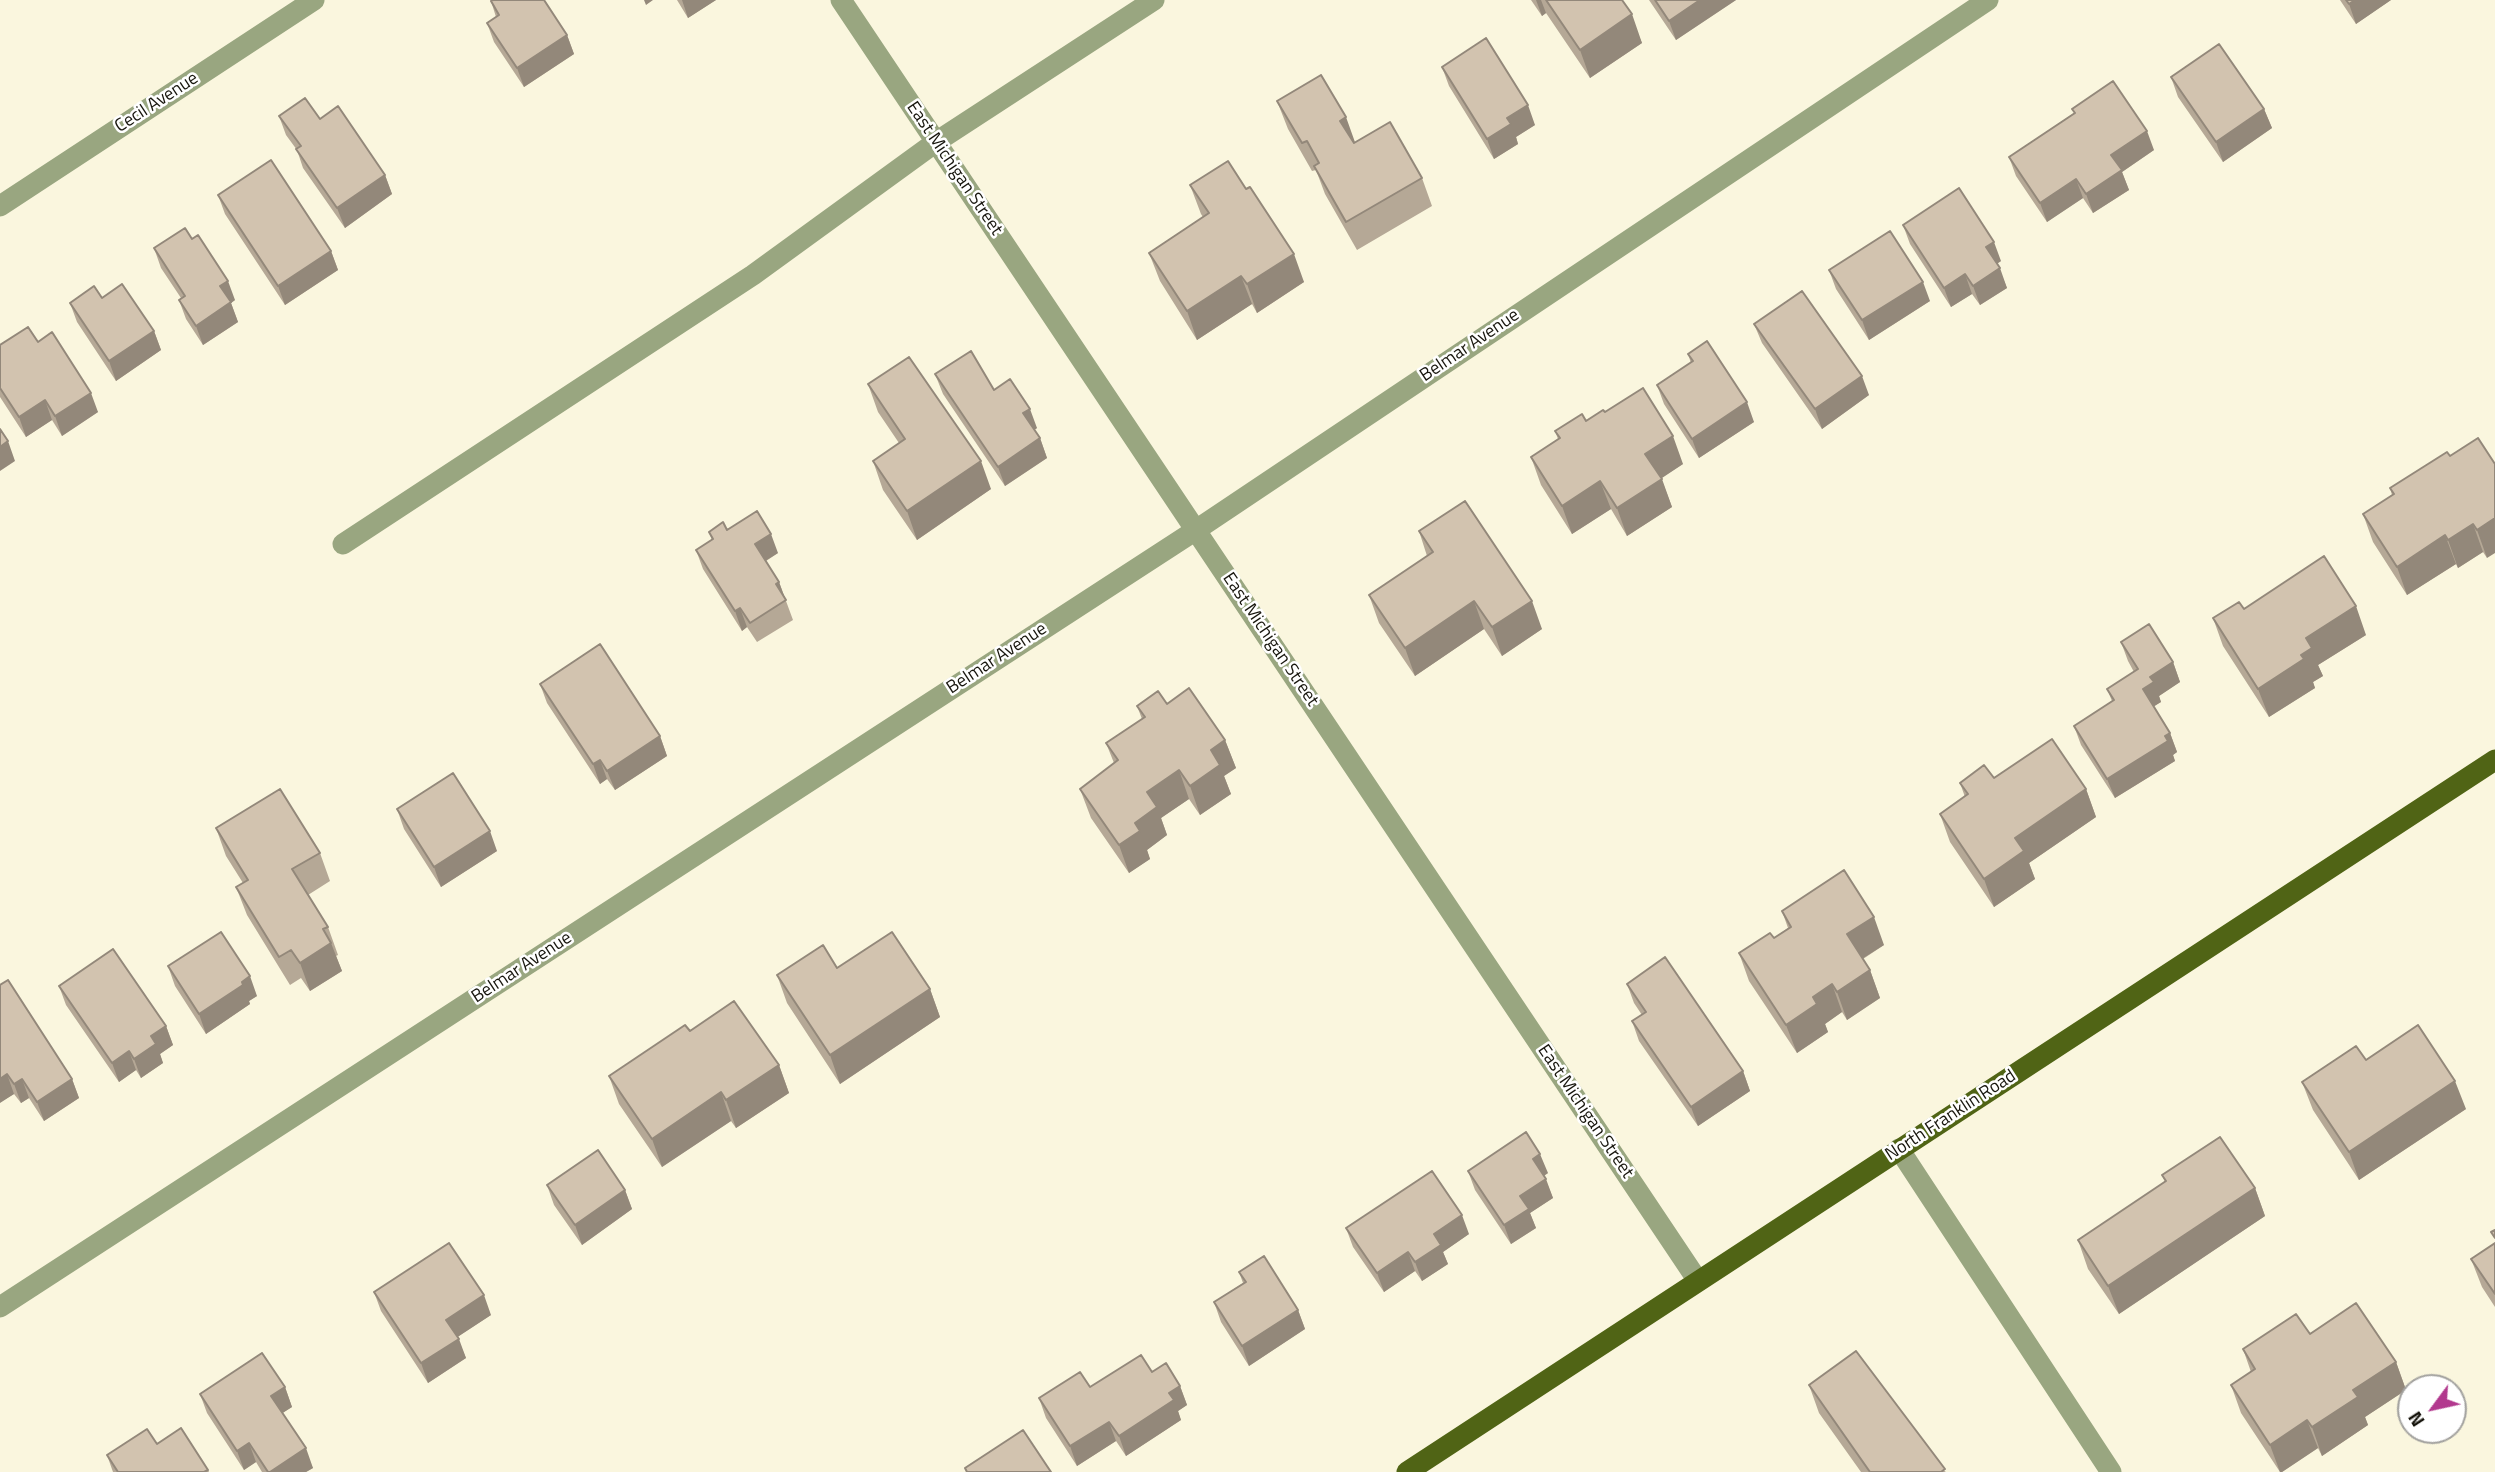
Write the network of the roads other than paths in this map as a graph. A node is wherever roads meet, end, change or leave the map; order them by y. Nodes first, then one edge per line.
1 (314, 0) edge
2 (841, 0) edge
3 (1154, 0) edge
4 (1988, 0) edge
5 (936, 142) junction
6 (0, 206) edge
7 (1196, 530) junction
8 (343, 544) dead end
9 (2495, 760) edge
10 (1899, 1149) junction
11 (1698, 1281) junction
12 (0, 1307) edge
13 (1407, 1472) edge
14 (2111, 1472) edge

1 - 6 street, Cecil Avenue
2 - 5 street, East Michigan Street
3 - 5 street
4 - 7 street, Belmar Avenue
5 - 7 street, East Michigan Street
5 - 8 street
7 - 11 street, East Michigan Street
7 - 12 street, Belmar Avenue
9 - 10 main road, North Franklin Road
10 - 11 main road, North Franklin Road
10 - 14 street
11 - 13 main road, North Franklin Road

